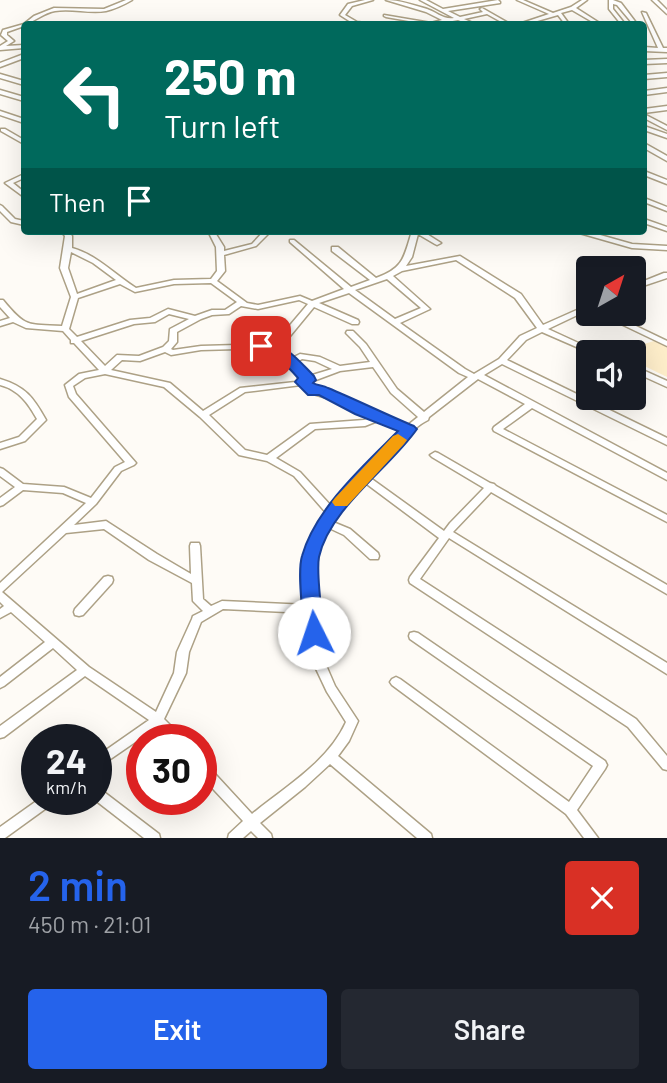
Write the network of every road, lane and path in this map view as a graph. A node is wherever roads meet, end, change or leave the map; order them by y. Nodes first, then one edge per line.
1 (130, 0) edge
2 (370, 0) edge
3 (388, 0) edge
4 (422, 0) edge
5 (494, 0) edge
6 (519, 0) edge
7 (563, 0) edge
8 (585, 0) edge
9 (666, 0) edge
10 (611, 1) edge
11 (655, 1) edge
12 (474, 5) junction
13 (574, 7) junction
14 (443, 10) junction
15 (665, 10) edge
16 (488, 12) junction
17 (555, 13) junction
18 (645, 13) dead end
19 (386, 16) dead end
20 (458, 18) junction
21 (446, 20) junction
22 (29, 21) edge
23 (352, 21) edge
24 (414, 21) edge
25 (442, 21) edge
26 (464, 21) edge
27 (503, 21) edge
28 (532, 21) edge
29 (564, 21) edge
30 (595, 21) edge
31 (621, 21) edge
32 (632, 21) edge
33 (21, 26) edge
34 (21, 47) edge
35 (0, 49) edge
36 (664, 50) edge
37 (21, 58) edge
38 (667, 61) edge
39 (647, 62) edge
40 (0, 65) edge
41 (667, 75) edge
42 (0, 76) edge
43 (647, 77) edge
44 (10, 80) junction
45 (21, 82) edge
46 (0, 86) edge
47 (667, 90) edge
48 (0, 92) edge
49 (647, 93) edge
50 (21, 98) edge
51 (667, 108) edge
52 (0, 113) edge
53 (647, 113) edge
54 (647, 116) edge
55 (21, 120) edge
56 (667, 128) edge
57 (647, 129) edge
58 (4, 132) edge
59 (667, 136) edge
60 (21, 140) edge
61 (647, 147) edge
62 (667, 159) edge
63 (647, 174) edge
64 (21, 177) edge
65 (667, 182) edge
66 (21, 193) edge
67 (647, 201) edge
68 (0, 207) edge
69 (667, 209) edge
70 (21, 222) edge
71 (647, 222) edge
72 (667, 229) edge
73 (68, 235) edge
74 (213, 235) edge
75 (264, 235) edge
76 (415, 235) edge
77 (423, 235) edge
78 (592, 235) edge
79 (292, 241) dead end
80 (437, 243) dead end
81 (667, 247) edge
82 (335, 248) dead end
83 (68, 249) junction
84 (220, 254) junction
85 (400, 269) junction
86 (667, 275) edge
87 (388, 276) junction
88 (121, 281) junction
89 (213, 281) junction
90 (376, 281) junction
91 (646, 283) edge
92 (351, 290) junction
93 (75, 297) junction
94 (0, 302) edge
95 (241, 303) junction
96 (313, 303) junction
97 (576, 312) edge
98 (196, 318) junction
99 (15, 319) junction
100 (355, 322) dead end
101 (395, 322) junction
102 (0, 324) edge
103 (628, 326) edge
104 (542, 328) junction
105 (65, 329) junction
106 (350, 333) dead end
107 (74, 341) junction
108 (576, 344) edge
109 (667, 345) edge
110 (272, 346) junction
111 (166, 349) junction
112 (502, 361) junction
113 (292, 362) junction
114 (374, 364) junction
115 (339, 369) junction
116 (105, 372) junction
117 (646, 374) edge
118 (477, 376) junction
119 (305, 381) junction
120 (0, 382) edge
121 (667, 384) edge
122 (530, 405) junction
123 (203, 415) junction
124 (378, 418) junction
125 (425, 418) junction
126 (409, 429) junction
127 (667, 442) edge
128 (0, 446) edge
129 (435, 455) dead end
130 (269, 458) junction
131 (0, 471) edge
132 (362, 477) junction
133 (667, 477) edge
134 (491, 486) junction
135 (21, 487) junction
136 (93, 502) junction
137 (0, 503) edge
138 (332, 513) junction
139 (667, 519) edge
140 (327, 523) junction
141 (62, 530) junction
142 (447, 535) junction
143 (195, 546) dead end
144 (373, 556) dead end
145 (108, 580) dead end
146 (198, 582) junction
147 (0, 589) edge
148 (667, 590) edge
149 (0, 596) edge
150 (312, 609) junction
151 (5, 610) edge
152 (210, 611) junction
153 (79, 612) dead end
154 (414, 636) dead end
155 (52, 643) junction
156 (667, 669) edge
157 (85, 670) junction
158 (396, 682) dead end
159 (0, 683) edge
160 (158, 720) junction
161 (162, 724) edge
162 (0, 733) edge
163 (112, 753) edge
164 (331, 757) junction
165 (667, 765) edge
166 (217, 784) edge
167 (112, 805) edge
168 (570, 810) junction
169 (27, 815) edge
170 (251, 821) junction
171 (0, 834) edge
172 (154, 838) edge
173 (234, 838) edge
174 (266, 838) edge
175 (426, 838) edge
176 (592, 838) edge

1 - 22 street
2 - 23 street
3 - 21 street
4 - 14 street
5 - 12 street
6 - 17 street
7 - 13 street
8 - 13 street
9 - 11 street
10 - 31 street
10 - 32 street
11 - 15 street
12 - 14 street
12 - 16 street
13 - 17 street
13 - 30 street
14 - 20 street
16 - 20 street
16 - 27 street
17 - 28 street
17 - 29 street
18 - 36 street
19 - 24 street
20 - 21 street
20 - 26 street
21 - 25 street
33 - 35 street
34 - 35 street
37 - 40 street
38 - 39 street
41 - 43 street
42 - 44 street
44 - 45 street
44 - 46 street
47 - 49 street
48 - 50 street
51 - 53 street
52 - 55 street
54 - 56 street
57 - 59 street
58 - 60 street
61 - 62 street
63 - 65 street
64 - 66 street
67 - 69 street
68 - 70 street
71 - 72 street
73 - 83 street
74 - 84 street
75 - 84 street
76 - 85 street
77 - 80 street
78 - 81 street
79 - 92 street
82 - 90 street
83 - 88 street
83 - 93 street
84 - 89 street
85 - 87 street
85 - 104 street
86 - 91 street
87 - 90 street
87 - 101 street
88 - 89 street
88 - 93 street
89 - 95 street
90 - 92 street
92 - 96 street
92 - 101 street
93 - 105 street
94 - 99 street
95 - 96 street
95 - 98 street
96 - 100 street
96 - 110 street
97 - 104 street
98 - 107 street
98 - 111 street
99 - 102 street
99 - 105 street
101 - 118 street
103 - 109 street
104 - 108 street
104 - 112 street
105 - 107 street
106 - 114 street
107 - 116 street
110 - 111 street
110 - 113 street
111 - 116 street
112 - 118 street
112 - 127 street
113 - 115 street
113 - 119 street
114 - 115 street
114 - 125 street
115 - 119 street
116 - 123 street
116 - 136 street
117 - 121 street
118 - 122 street
118 - 125 street
119 - 123 street
119 - 124 street
120 - 128 street
122 - 133 street
122 - 139 street
123 - 130 street
124 - 126 street
124 - 130 street
125 - 126 street
126 - 132 street
129 - 134 street
130 - 138 street
131 - 135 street
132 - 138 street
132 - 142 street
134 - 142 street
134 - 148 street
135 - 136 street
135 - 137 street
136 - 141 street
138 - 140 street
140 - 144 street
140 - 150 street
141 - 146 street
141 - 147 street
142 - 156 street
142 - 165 street
143 - 146 street
145 - 153 street
146 - 152 street
149 - 151 street
150 - 152 street
150 - 164 street
151 - 155 street
152 - 160 street
154 - 168 street
155 - 157 street
155 - 159 street
157 - 160 street
157 - 162 street
158 - 168 street
160 - 161 street
160 - 163 street
164 - 170 street
164 - 175 street
166 - 170 street
167 - 172 street
168 - 176 street
169 - 171 street
170 - 173 street
170 - 174 street

